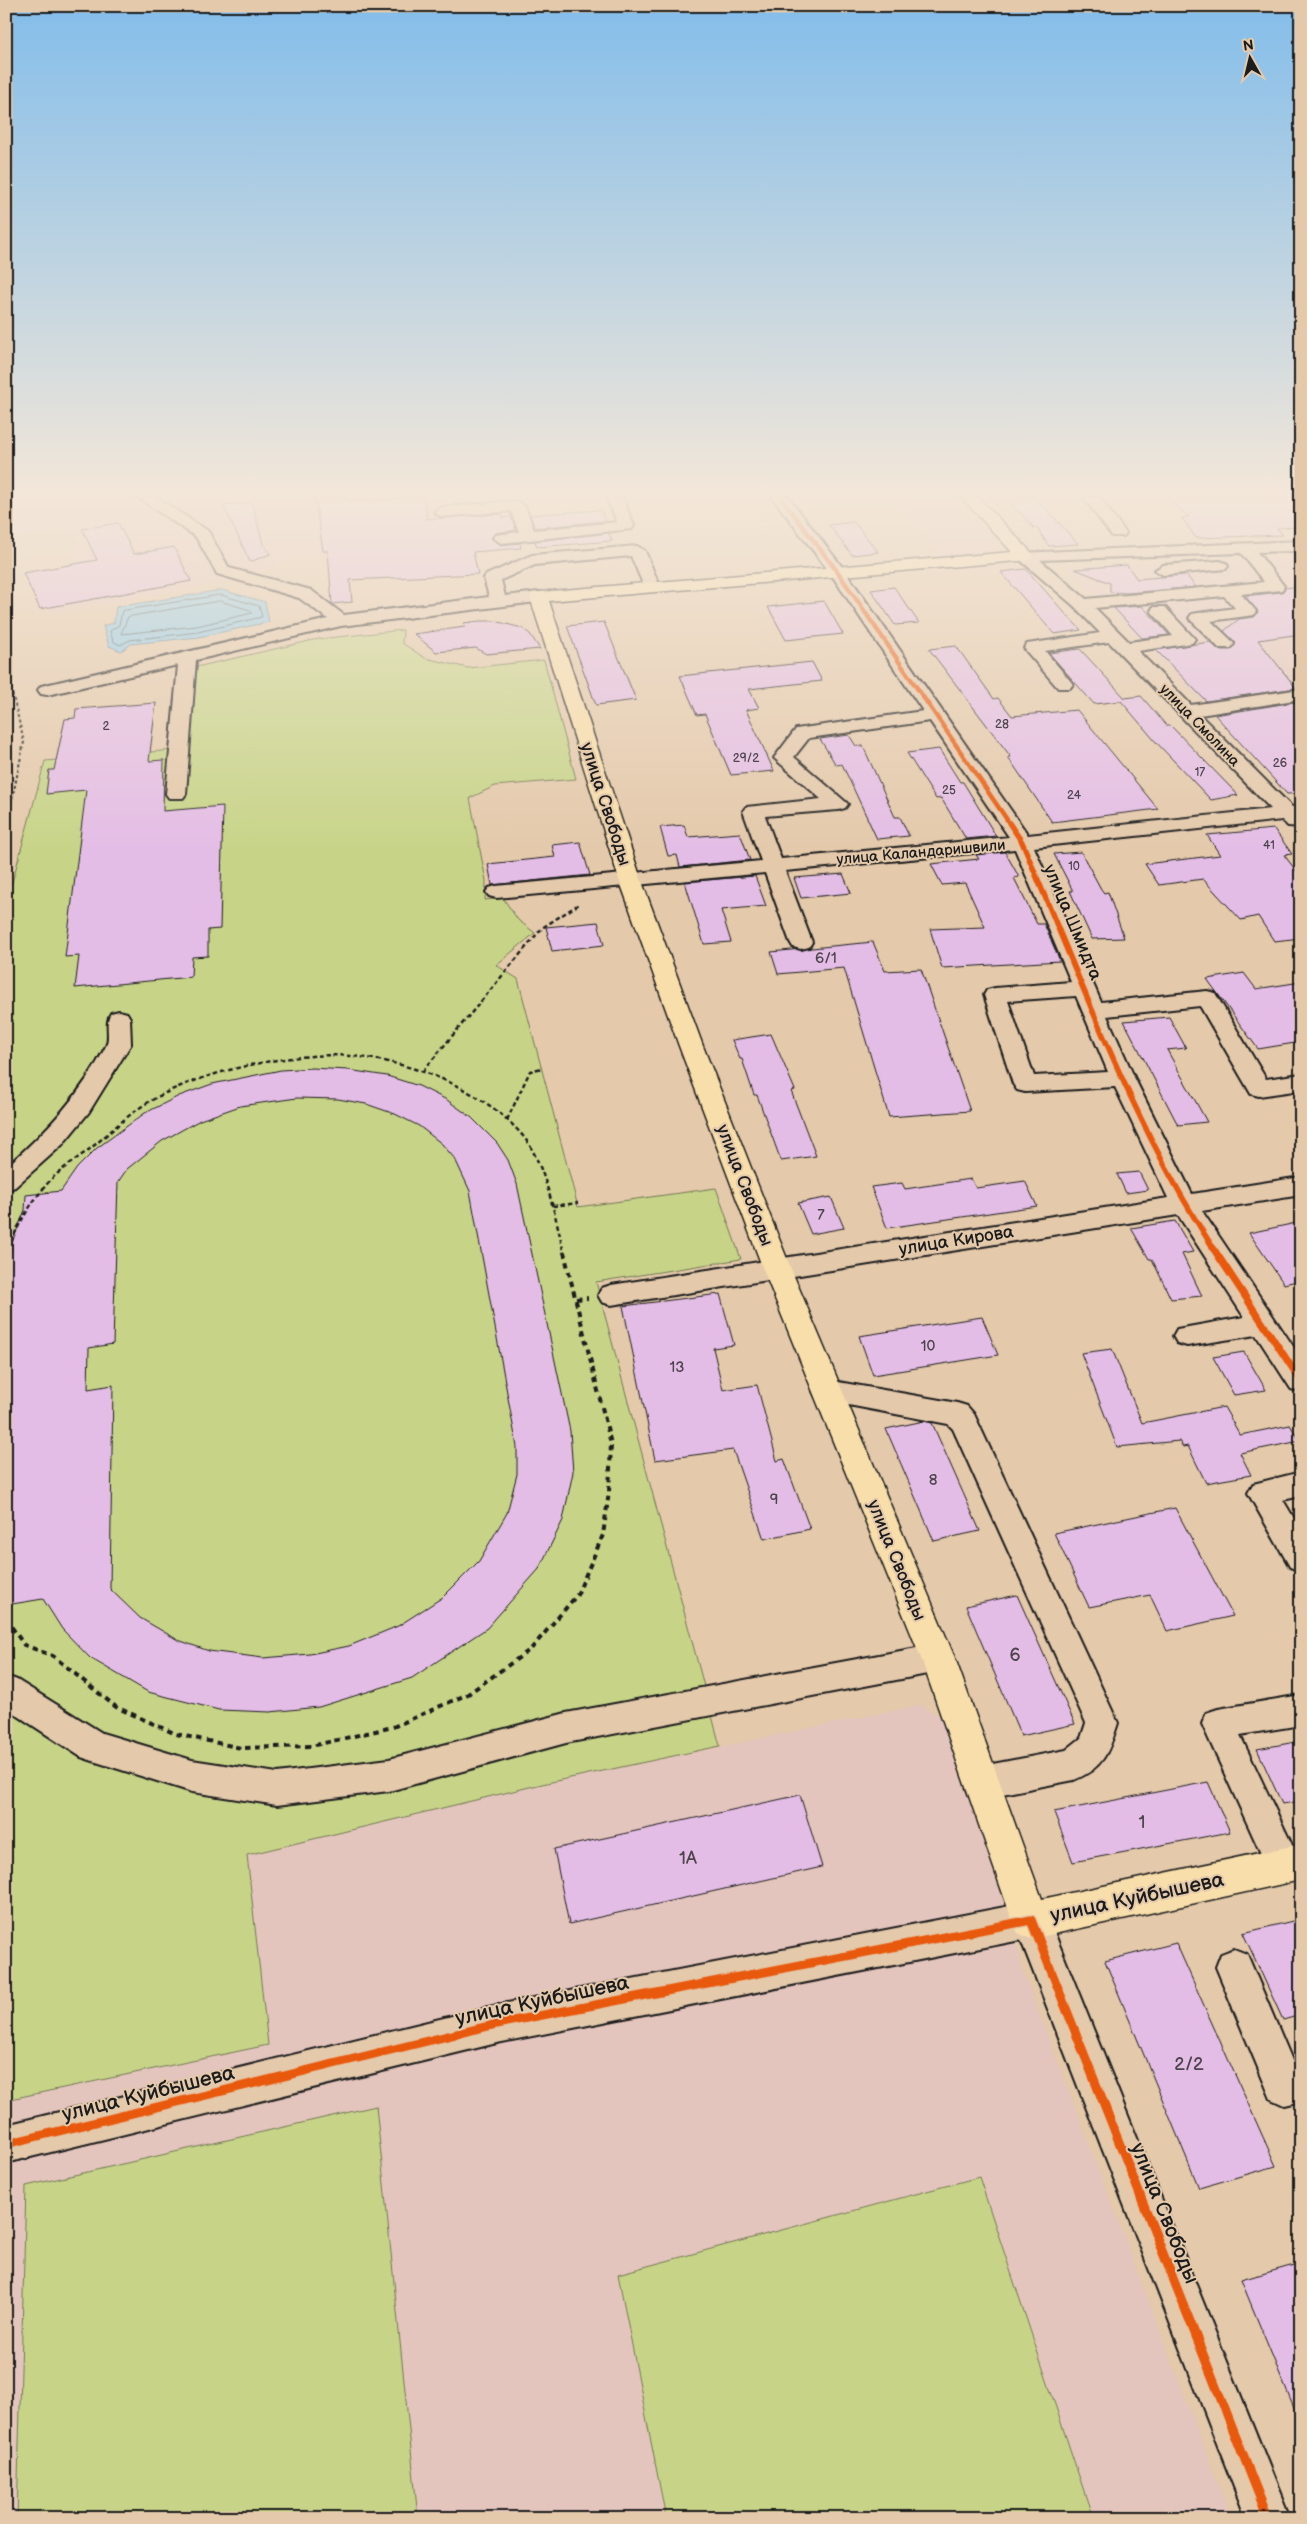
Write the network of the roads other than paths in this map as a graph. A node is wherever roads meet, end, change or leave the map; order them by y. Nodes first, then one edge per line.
1 (333, 615) edge
2 (390, 615) edge
3 (545, 615) edge
4 (867, 615) edge
5 (1093, 615) edge
6 (1163, 615) edge
7 (1221, 615) edge
8 (341, 621) junction
9 (1120, 642) junction
10 (1225, 644) dead end
11 (187, 657) junction
12 (1064, 684) dead end
13 (47, 690) dead end
14 (1301, 694) edge
15 (1187, 711) junction
16 (935, 715) junction
17 (176, 794) dead end
18 (1296, 818) edge
19 (1022, 842) junction
20 (773, 866) junction
21 (630, 879) junction
22 (496, 892) dead end
23 (801, 942) dead end
24 (1084, 988) junction
25 (1094, 1010) junction
26 (119, 1018) dead end
27 (1123, 1079) junction
28 (1301, 1082) edge
29 (6, 1181) edge
30 (1301, 1186) edge
31 (1184, 1204) junction
32 (777, 1269) junction
33 (611, 1295) dead end
34 (1263, 1324) junction
35 (1187, 1336) dead end
36 (1299, 1376) edge
37 (827, 1391) junction
38 (1301, 1484) edge
39 (1301, 1558) edge
40 (938, 1658) junction
41 (6, 1690) edge
42 (1301, 1710) edge
43 (982, 1782) junction
44 (1292, 1864) edge
45 (1031, 1920) junction
46 (1234, 1967) dead end
47 (1301, 2082) edge
48 (6, 2144) edge
49 (1268, 2518) edge

1 - 8 street
2 - 8 street
3 - 21 main road, улица Свободы
4 - 16 street, улица Шмидта
5 - 9 street, улица Смолина
6 - 9 street
7 - 10 street
8 - 11 street
9 - 12 street
9 - 15 street, улица Смолина
11 - 13 street
11 - 17 street
14 - 15 street
15 - 18 street, улица Смолина
16 - 19 street, улица Шмидта
16 - 20 street
18 - 19 street, улица Каландаришвили
19 - 20 street, улица Каландаришвили
19 - 24 street, улица Шмидта
20 - 21 street, улица Каландаришвили
20 - 23 lane
21 - 22 street, улица Каландаришвили
21 - 32 main road, улица Свободы
24 - 25 street, улица Шмидта
24 - 27 street
25 - 27 street, улица Шмидта
25 - 28 street
26 - 29 street
27 - 31 street, улица Шмидта
30 - 31 street, улица Кирова
31 - 32 street, улица Кирова
31 - 34 street, улица Шмидта
32 - 33 street, улица Кирова
32 - 37 main road, улица Свободы
34 - 35 street
34 - 36 street, улица Шмидта
37 - 40 main road, улица Свободы
37 - 43 street
38 - 39 street
40 - 41 street
40 - 43 main road, улица Свободы
42 - 44 street
43 - 45 main road, улица Свободы
44 - 45 main road, улица Куйбышева
45 - 48 street, улица Куйбышева
45 - 49 street, улица Свободы
46 - 47 street

